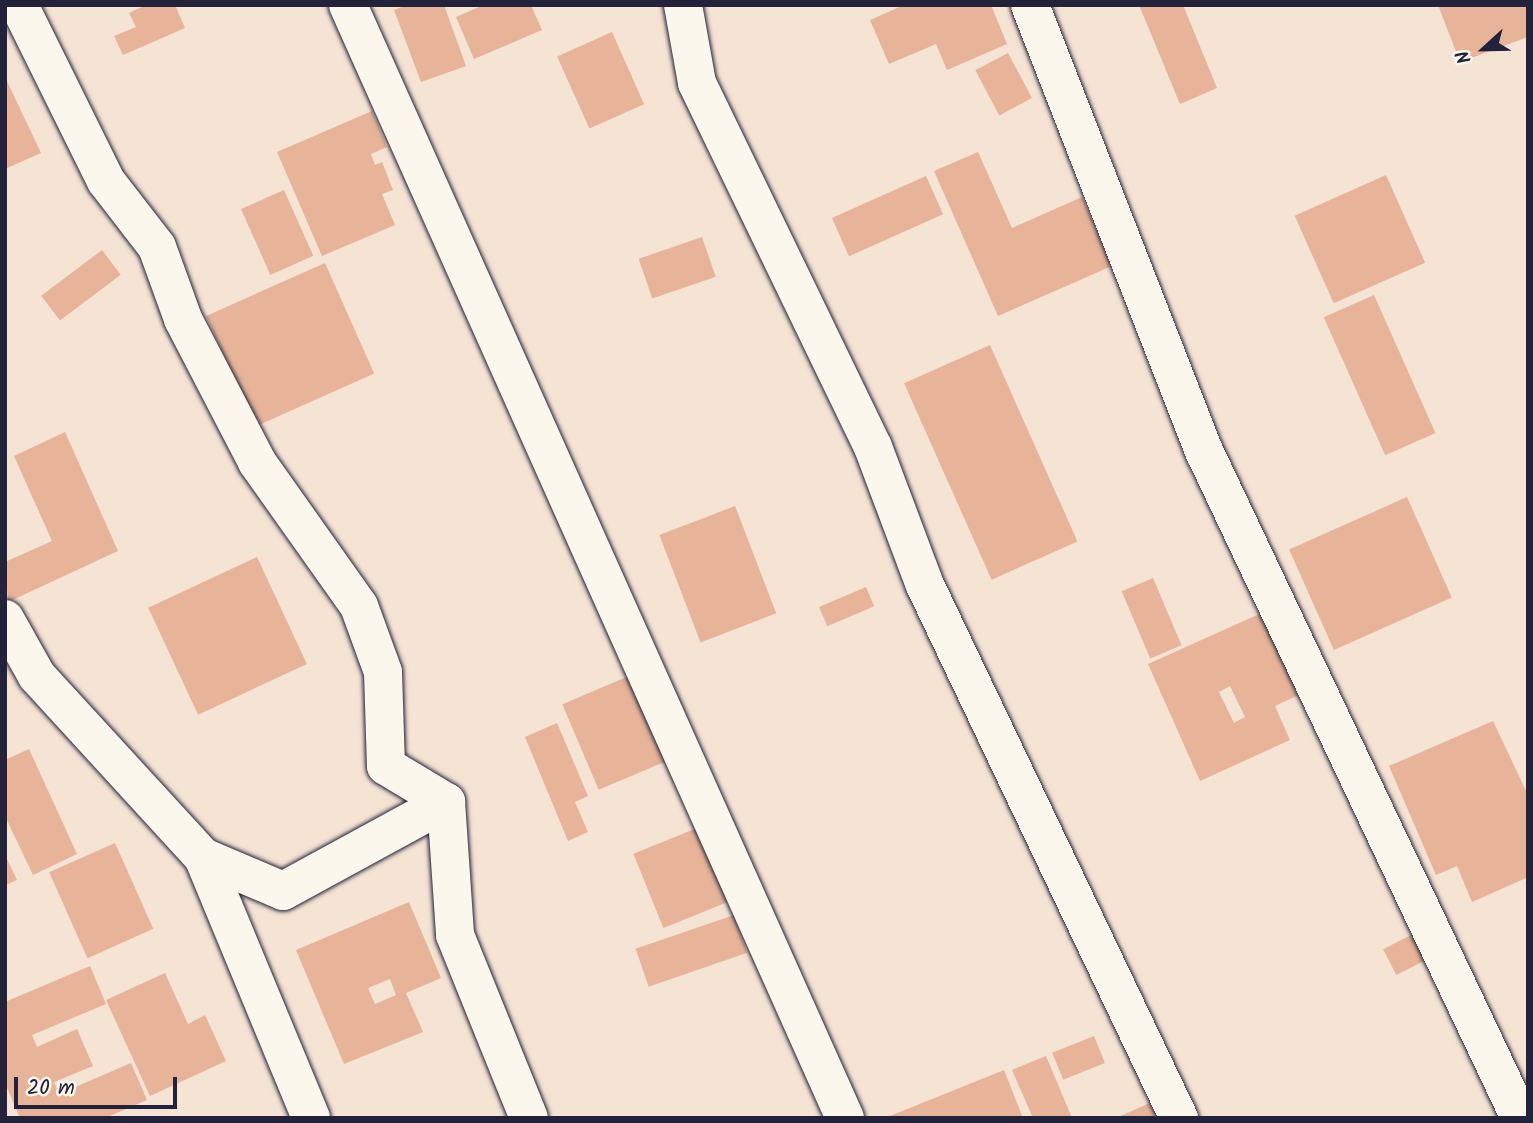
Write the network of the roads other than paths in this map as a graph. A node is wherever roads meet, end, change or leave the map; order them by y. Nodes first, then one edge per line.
1 (19, 5) edge
2 (348, 5) edge
3 (683, 5) edge
4 (1030, 5) edge
5 (5, 619) edge
6 (446, 803) junction
7 (202, 858) junction
8 (311, 1118) edge
9 (529, 1118) edge
10 (845, 1118) edge
11 (1179, 1118) edge
12 (1520, 1118) edge

1 - 6 street
2 - 10 street
3 - 11 street
4 - 12 street
5 - 7 street
6 - 7 street
6 - 9 street
7 - 8 street

